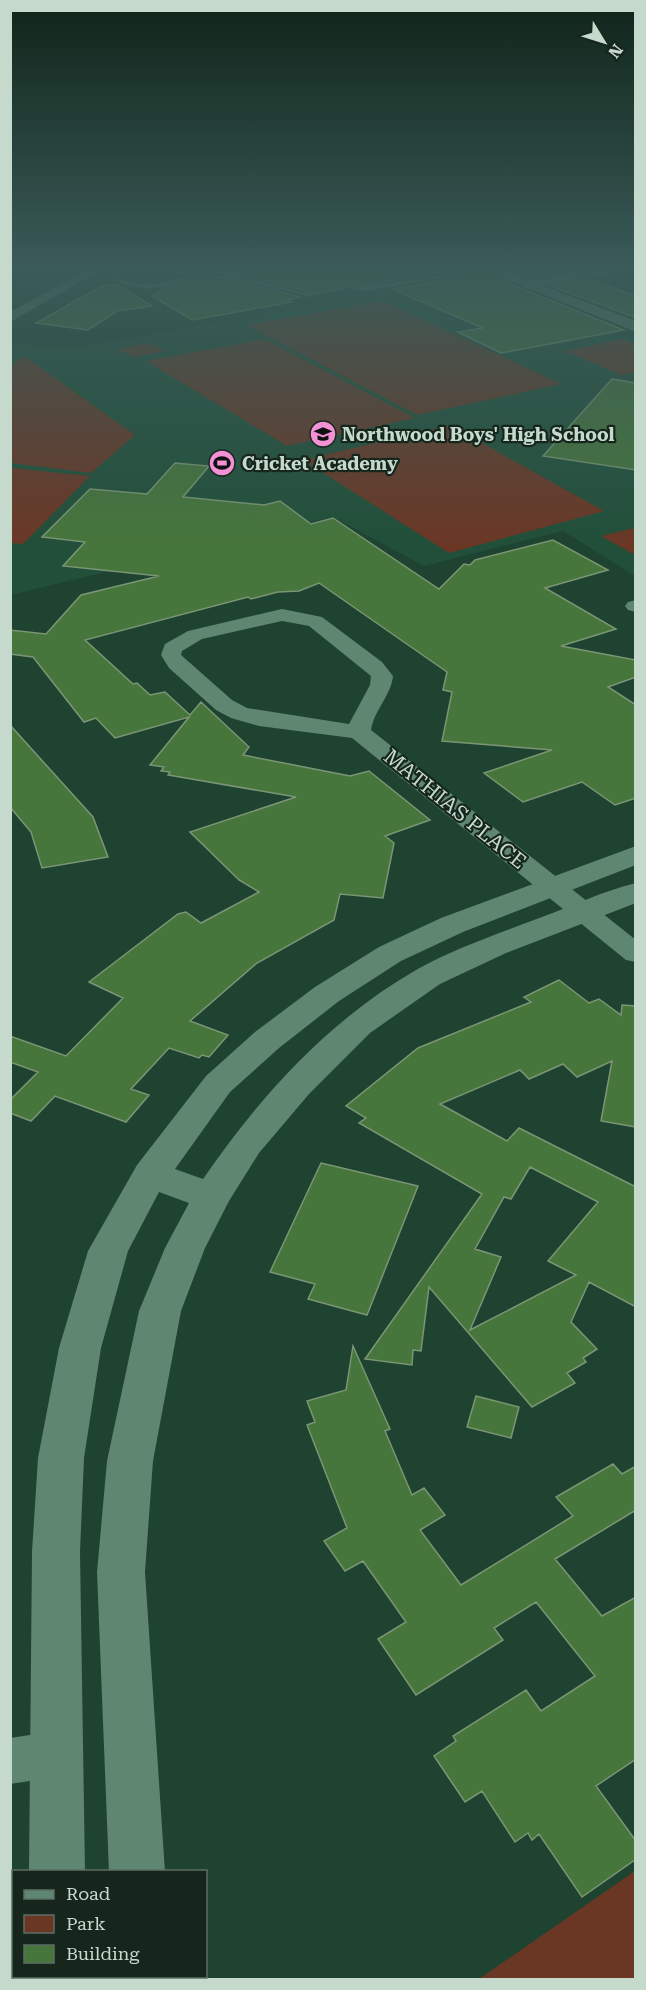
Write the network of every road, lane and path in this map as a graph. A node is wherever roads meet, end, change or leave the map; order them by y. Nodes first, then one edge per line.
1 (359, 732) junction
2 (636, 855) edge
3 (551, 887) junction
4 (636, 892) edge
5 (583, 913) junction
6 (636, 954) edge
7 (150, 1175) junction
8 (212, 1196) junction
9 (56, 1754) junction
10 (10, 1761) edge
11 (57, 1870) edge
12 (137, 1870) edge

1 - 1 street
1 - 3 street, MATHIAS PLACE
2 - 3 street
3 - 5 street, MATHIAS PLACE
3 - 7 street
4 - 5 street
5 - 6 street, MATHIAS PLACE
5 - 8 street
7 - 8 street
7 - 9 street
8 - 12 street
9 - 10 street
9 - 11 street

